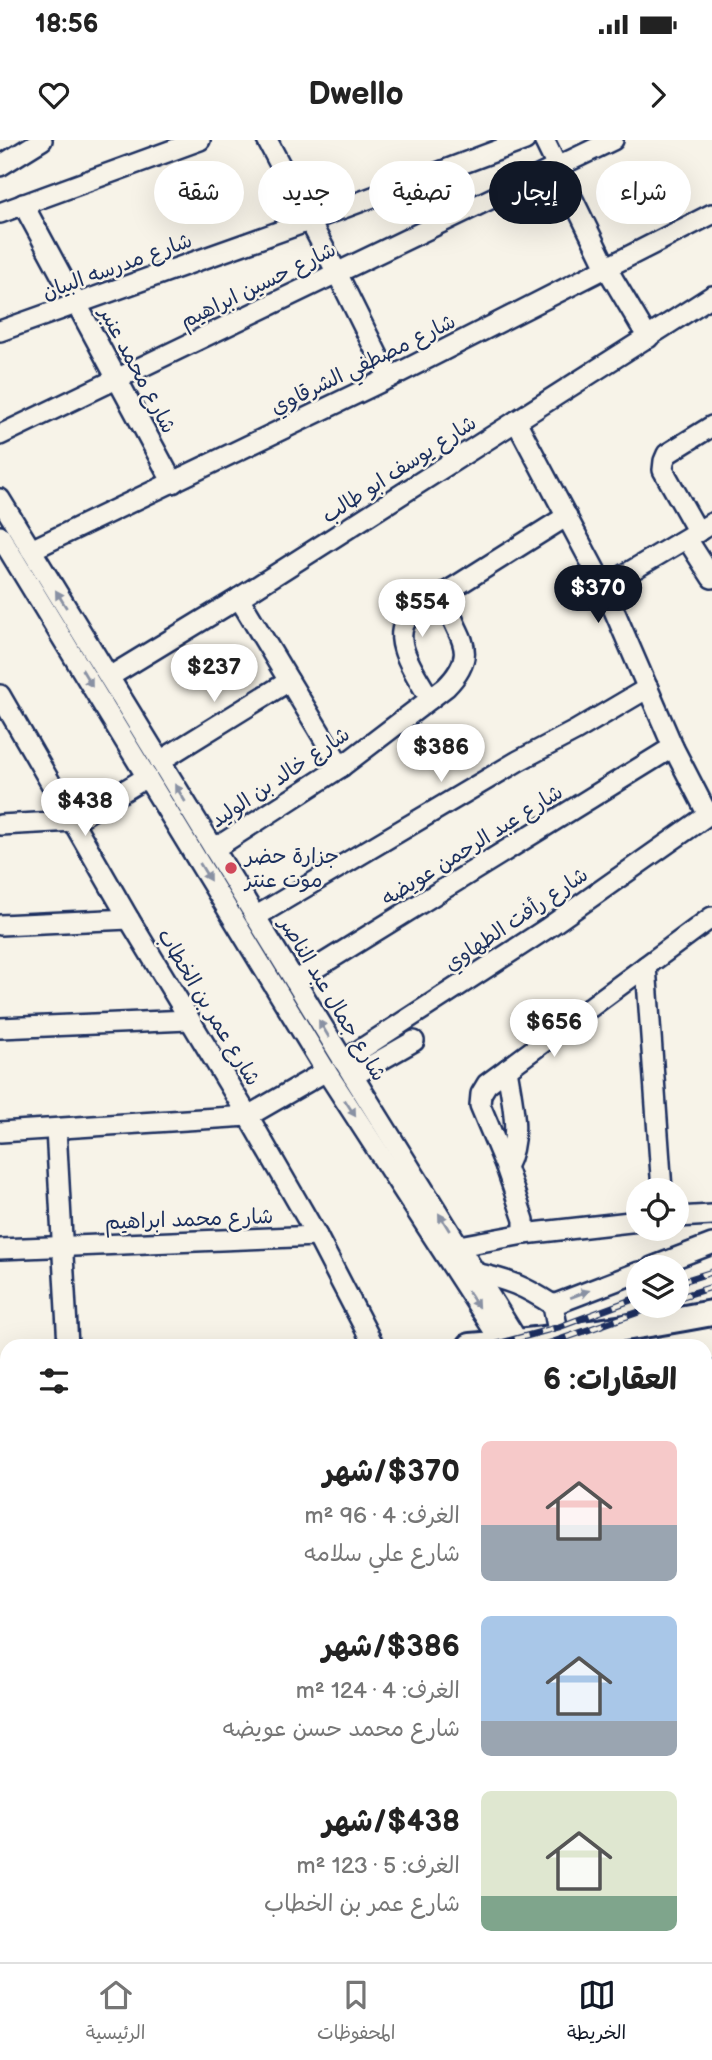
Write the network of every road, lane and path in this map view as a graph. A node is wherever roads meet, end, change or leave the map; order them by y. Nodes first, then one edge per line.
1 (42, 140) edge
2 (200, 140) edge
3 (267, 140) edge
4 (524, 140) edge
5 (544, 140) edge
6 (613, 140) edge
7 (278, 161) edge
8 (554, 161) edge
9 (569, 161) edge
10 (0, 166) edge
11 (489, 199) edge
12 (23, 204) junction
13 (355, 204) edge
14 (0, 213) edge
15 (712, 214) edge
16 (582, 218) edge
17 (301, 224) edge
18 (311, 224) edge
19 (606, 267) junction
20 (336, 271) junction
21 (712, 296) edge
22 (77, 305) junction
23 (0, 331) edge
24 (648, 338) junction
25 (389, 378) junction
26 (117, 380) junction
27 (516, 421) junction
28 (712, 426) edge
29 (0, 435) edge
30 (173, 482) junction
31 (0, 499) edge
32 (567, 516) junction
33 (699, 531) edge
34 (0, 536) edge
35 (31, 550) junction
36 (712, 578) edge
37 (604, 587) junction
38 (453, 588) junction
39 (239, 598) junction
40 (109, 677) junction
41 (289, 681) junction
42 (648, 688) junction
43 (1, 699) edge
44 (430, 699) junction
45 (673, 747) junction
46 (160, 761) junction
47 (341, 767) junction
48 (147, 777) junction
49 (710, 813) edge
50 (74, 821) junction
51 (0, 825) edge
52 (214, 849) junction
53 (255, 917) junction
54 (712, 918) edge
55 (129, 919) junction
56 (0, 925) edge
57 (646, 966) junction
58 (295, 981) junction
59 (189, 1020) junction
60 (0, 1028) edge
61 (414, 1041) dead end
62 (341, 1069) junction
63 (507, 1069) junction
64 (248, 1116) junction
65 (56, 1129) junction
66 (0, 1132) edge
67 (506, 1167) junction
68 (661, 1178) edge
69 (712, 1215) edge
70 (689, 1216) edge
71 (626, 1222) edge
72 (524, 1234) junction
73 (317, 1236) junction
74 (712, 1244) edge
75 (459, 1246) junction
76 (63, 1247) junction
77 (0, 1249) edge
78 (683, 1255) edge
79 (475, 1273) junction
80 (626, 1277) edge
81 (552, 1305) junction
82 (712, 1312) edge
83 (559, 1337) junction
84 (68, 1339) edge
85 (370, 1339) edge
86 (509, 1339) edge
87 (509, 1339) edge
88 (543, 1339) edge

1 - 10 street
2 - 12 street
3 - 7 street
4 - 13 street, شارع مدرسه البيان
5 - 8 street
6 - 9 street, شارع حسين ابراهيم
11 - 20 street, شارع حسين ابراهيم
12 - 14 street
12 - 22 street, شارع محمد عنبر
15 - 19 street, شارع مصطفي الشرقاوي
16 - 19 street
17 - 22 street, شارع مدرسه البيان
18 - 20 street
19 - 24 street
19 - 25 street, شارع مصطفي الشرقاوي
20 - 25 street
20 - 26 street, شارع حسين ابراهيم
21 - 24 street, شارع يوسف ابو طالب
22 - 23 street, شارع مدرسه البيان
22 - 26 street, شارع محمد عنبر
24 - 27 street, شارع يوسف ابو طالب
25 - 30 street, شارع مصطفي الشرقاوي
26 - 29 street, شارع حسين ابراهيم
26 - 30 street, شارع محمد عنبر
27 - 32 street
27 - 39 street, شارع يوسف ابو طالب
28 - 33 street
30 - 35 street, شارع مصطفي الشرقاوي
31 - 35 street, شارع جمال عبد الناصر
32 - 37 street
32 - 38 street
33 - 36 street
33 - 37 street
34 -> 48 street, شارع جمال عبد الناصر
40 -> 35 street, شارع جمال عبد الناصر
37 - 42 street
38 - 44 street, شارع خالد بن الوليد
38 - 44 street
39 - 40 street, شارع يوسف ابو طالب
39 - 41 street
40 - 46 street, شارع جمال عبد الناصر
41 - 46 street
41 - 47 street
42 - 45 street
42 - 53 street
43 - 50 street, شارع عمر بن الخطاب
44 - 47 street, شارع خالد بن الوليد
45 - 49 street
45 - 58 street, شارع عبد الرحمن عويضه
52 -> 46 street, شارع جمال عبد الناصر
47 - 52 street, شارع خالد بن الوليد
48 - 50 street
48 -> 62 street, شارع جمال عبد الناصر
49 - 62 street, شارع رأفت الطهاوي
50 - 51 street
50 - 55 street, شارع عمر بن الخطاب
52 - 53 street, شارع جمال عبد الناصر
53 - 58 street, شارع جمال عبد الناصر
54 - 57 street
55 - 56 street
55 - 59 street, شارع عمر بن الخطاب
57 - 63 street
57 - 68 street
62 -> 58 street, شارع جمال عبد الناصر
59 - 60 street
59 - 64 street, شارع عمر بن الخطاب
61 - 62 street
62 - 64 street, شارع رأفت الطهاوي
75 -> 62 street, شارع جمال عبد الناصر
62 -> 86 street, شارع جمال عبد الناصر
63 - 67 street
63 - 67 street
64 - 65 street
64 - 73 street, شارع عمر بن الخطاب
65 - 66 street
65 - 76 street
67 - 72 street
69 - 70 street
71 - 72 street
72 - 75 street
73 - 76 street, شارع محمد ابراهيم
73 - 85 street, شارع عمر بن الخطاب
74 - 78 street
75 - 79 street, شارع جمال عبد الناصر
76 - 77 street, شارع محمد ابراهيم
76 - 84 street
79 - 81 street
79 - 87 street, شارع جمال عبد الناصر
81 -> 80 street
81 - 83 street
82 - 83 main road
83 - 88 main road

